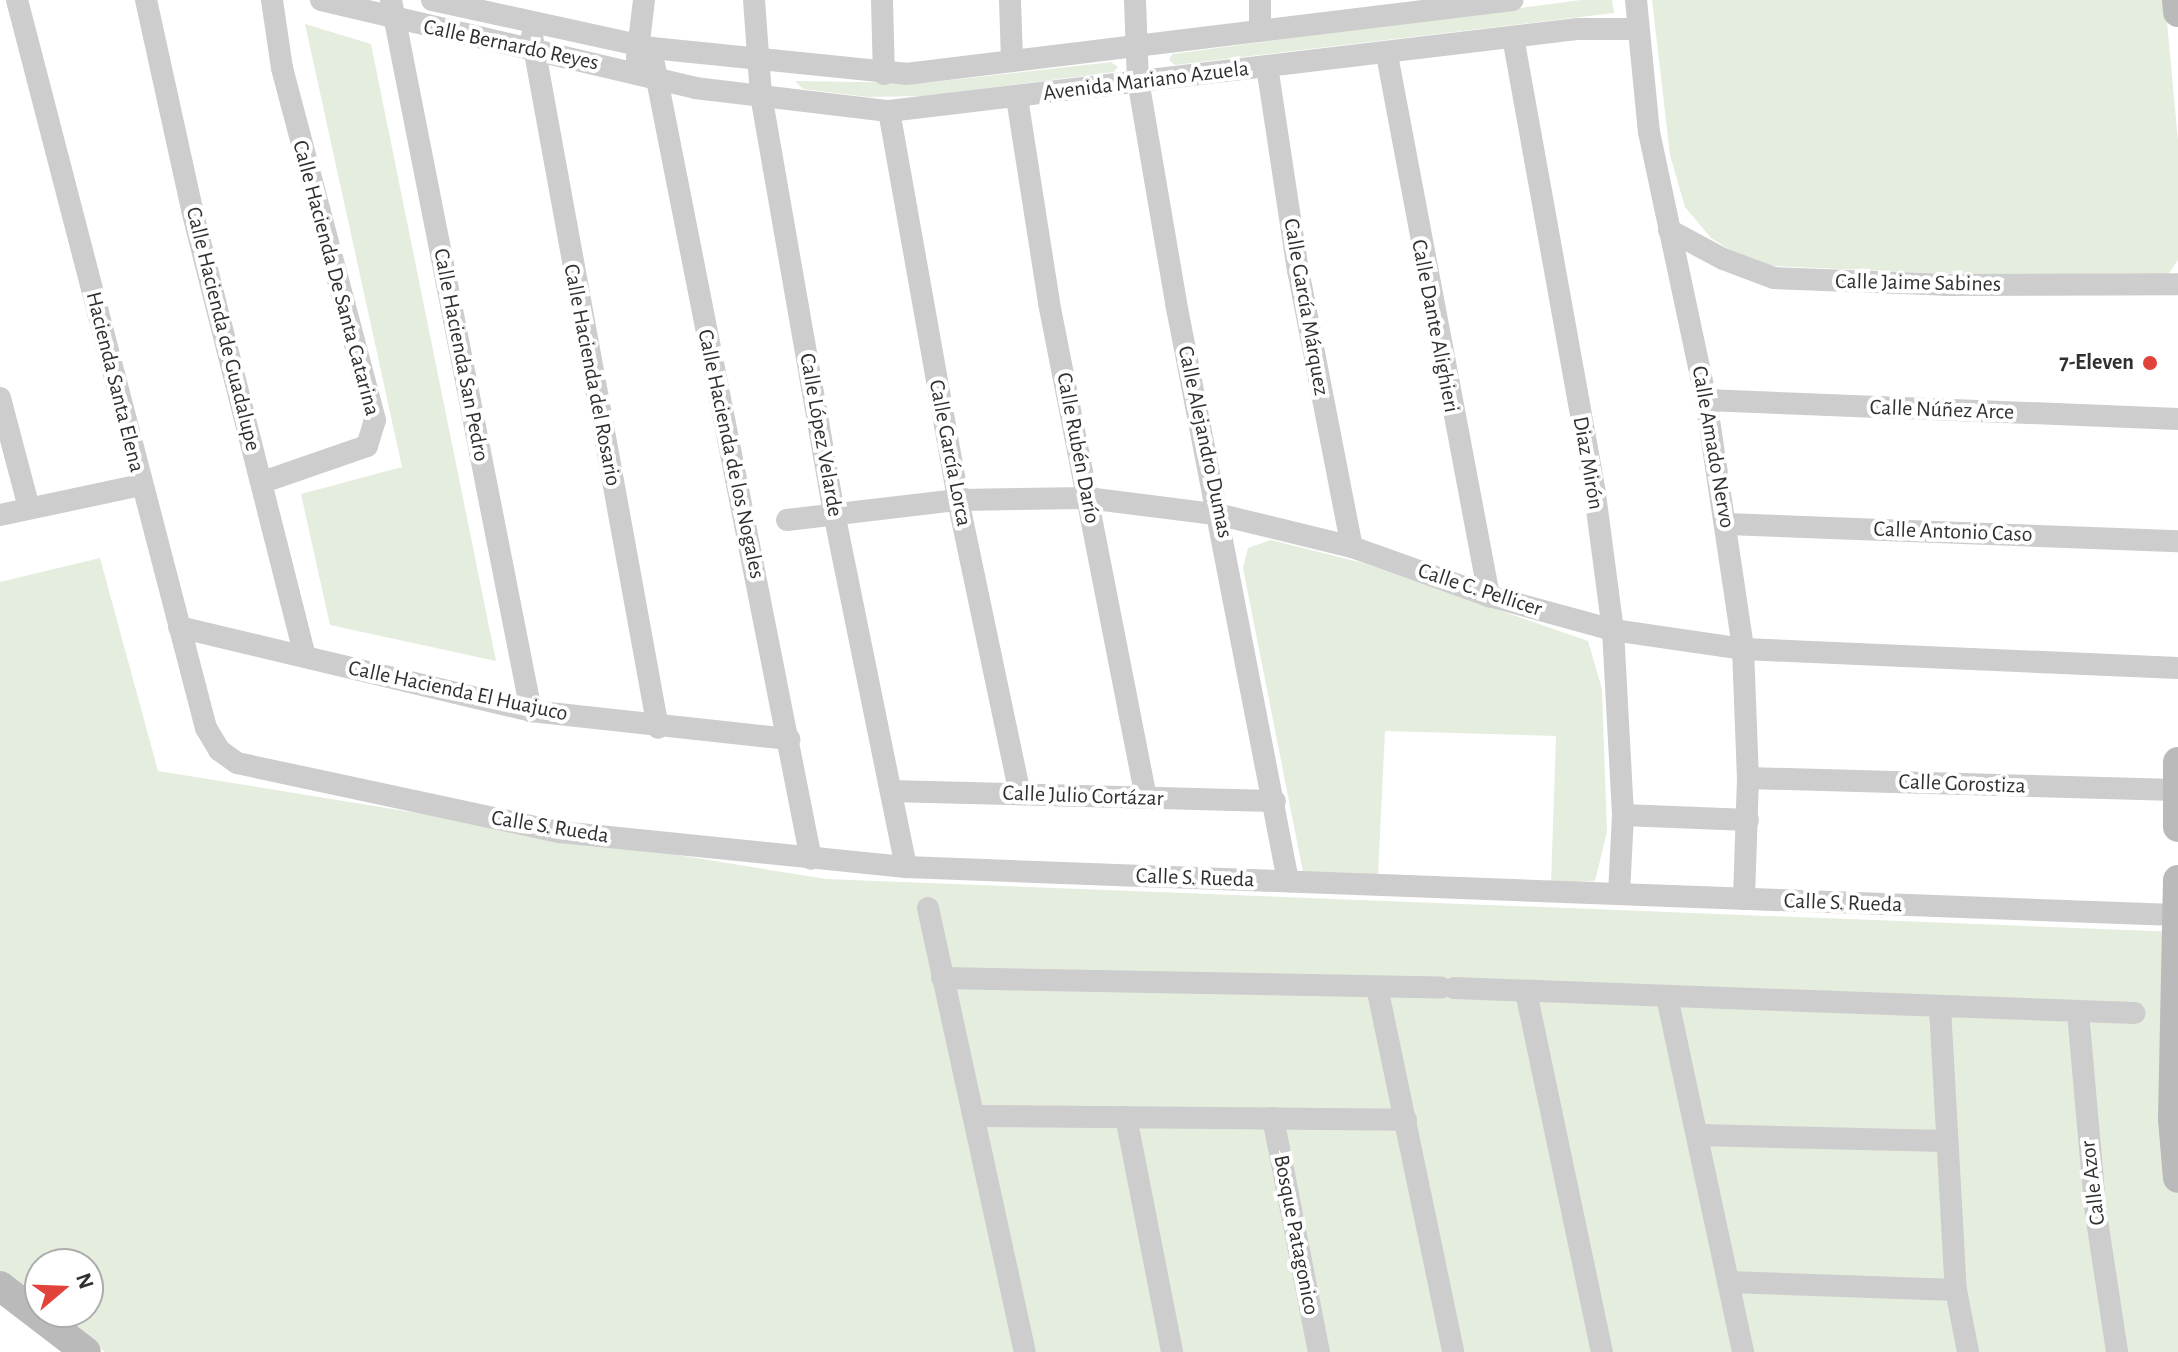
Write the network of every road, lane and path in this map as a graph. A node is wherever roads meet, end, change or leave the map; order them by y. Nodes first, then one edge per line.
1 (17, 0) edge
2 (146, 0) edge
3 (272, 0) edge
4 (321, 0) edge
5 (432, 0) edge
6 (644, 0) edge
7 (754, 0) edge
8 (882, 0) edge
9 (1010, 0) edge
10 (1135, 0) edge
11 (1260, 0) edge
12 (1511, 0) edge
13 (1636, 0) edge
14 (2177, 0) edge
15 (1385, 7) edge
16 (393, 10) edge
17 (2178, 12) edge
18 (533, 23) junction
19 (1638, 29) junction
20 (1260, 30) junction
21 (1513, 37) junction
22 (1136, 45) junction
23 (645, 47) junction
24 (530, 48) junction
25 (1387, 55) junction
26 (1012, 60) junction
27 (757, 61) junction
28 (1267, 66) junction
29 (645, 74) junction
30 (884, 74) junction
31 (1138, 80) junction
32 (761, 95) junction
33 (1017, 98) junction
34 (889, 111) junction
35 (1669, 230) junction
36 (2178, 284) edge
37 (0, 398) edge
38 (1706, 400) junction
39 (2178, 419) edge
40 (263, 482) junction
41 (141, 485) junction
42 (1087, 498) junction
43 (958, 500) junction
44 (29, 508) junction
45 (834, 513) junction
46 (0, 515) edge
47 (1221, 515) junction
48 (787, 520) dead end
49 (1727, 524) junction
50 (2178, 541) edge
51 (1352, 547) junction
52 (1489, 596) junction
53 (179, 627) junction
54 (1613, 630) junction
55 (1743, 649) junction
56 (305, 657) junction
57 (2178, 668) edge
58 (531, 711) junction
59 (658, 728) junction
60 (789, 739) junction
61 (227, 758) joint
62 (2177, 776) edge
63 (1748, 778) junction
64 (891, 791) junction
65 (1020, 794) junction
66 (1146, 798) junction
67 (1275, 801) junction
68 (1623, 815) junction
69 (1748, 820) junction
70 (2178, 827) edge
71 (811, 859) junction
72 (906, 867) junction
73 (2178, 880) edge
74 (1288, 881) junction
75 (1619, 894) junction
76 (1744, 899) junction
77 (928, 908) dead end
78 (2174, 915) junction
79 (942, 978) junction
80 (1377, 987) junction
81 (1526, 992) junction
82 (1667, 997) junction
83 (1940, 1008) junction
84 (2078, 1013) junction
85 (2135, 1013) dead end
86 (2176, 1021) edge
87 (977, 1116) junction
88 (1126, 1117) junction
89 (1273, 1118) junction
90 (1406, 1120) junction
91 (1698, 1135) junction
92 (1944, 1141) junction
93 (2178, 1178) edge
94 (1728, 1282) junction
95 (0, 1286) edge
96 (1956, 1290) junction
97 (86, 1352) edge
98 (1025, 1352) edge
99 (1172, 1352) edge
100 (1319, 1352) edge
101 (1453, 1352) edge
102 (1602, 1352) edge
103 (1743, 1352) edge
104 (1968, 1352) edge
105 (2117, 1352) edge

1 - 41 street, Hacienda Santa Elena
2 - 40 street, Calle Hacienda de Guadalupe
3 - 40 street, Calle Hacienda De Santa Catarina
4 - 16 street, Calle Bernardo Reyes
5 - 18 street, Calle Bernardo Reyes
6 - 23 street, Calle Hacienda de los Nogales
7 - 27 street, Calle López Velarde
8 - 30 street
9 - 26 street
10 - 22 street, Calle Alejandro Dumas
11 - 20 street
12 - 15 street, Avenida Mariano Azuela
13 - 19 street, Calle Amado Nervo
14 - 17 street
15 - 20 street, Avenida Mariano Azuela
16 - 24 street, Calle Bernardo Reyes
16 - 58 street, Calle Hacienda San Pedro
18 - 23 street, Calle Bernardo Reyes
18 - 24 street, Calle Hacienda del Rosario
19 - 21 street, Avenida Mariano Azuela
19 - 35 street, Calle Amado Nervo
20 - 22 street, Avenida Mariano Azuela
21 - 25 street, Avenida Mariano Azuela
21 - 54 street, Diaz Mirón
22 - 26 street, Avenida Mariano Azuela
22 - 31 street, Calle Alejandro Dumas
23 - 27 street, Avenida Mariano Azuela
23 - 29 street, Calle Hacienda de los Nogales
24 - 29 street, Calle Bernardo Reyes
24 - 59 street, Calle Hacienda del Rosario
25 - 28 street, Avenida Mariano Azuela
25 - 52 street, Calle Dante Alighieri
26 - 30 street, Avenida Mariano Azuela
27 - 30 street, Avenida Mariano Azuela
27 - 32 street, Calle López Velarde
28 - 31 street, Avenida Mariano Azuela
28 - 51 street, Calle García Márquez
29 - 32 street, Avenida Mariano Azuela
29 - 60 street, Calle Hacienda de los Nogales
31 - 33 street, Avenida Mariano Azuela
31 - 47 street, Calle Alejandro Dumas
32 - 34 street, Avenida Mariano Azuela
32 - 45 street, Calle López Velarde
33 - 34 street, Avenida Mariano Azuela
33 - 42 street, Calle Rubén Darío
34 - 43 street, Calle García Lorca
35 - 36 street, Calle Jaime Sabines
35 - 38 street, Calle Amado Nervo
37 - 44 street
38 - 39 street, Calle Núñez Arce
38 - 49 street, Calle Amado Nervo
40 - 56 street, Calle Hacienda de Guadalupe
41 - 44 street
41 - 53 street, Hacienda Santa Elena
42 - 43 street, Calle C. Pellicer
42 - 47 street, Calle C. Pellicer
42 - 66 street, Calle Rubén Darío
43 - 45 street, Calle C. Pellicer
43 - 65 street, Calle García Lorca
44 - 46 street
45 - 48 street, Calle C. Pellicer
45 - 64 street, Calle López Velarde
47 - 51 street, Calle C. Pellicer
47 - 67 street, Calle Alejandro Dumas
49 - 50 street, Calle Antonio Caso
49 - 55 street, Calle Amado Nervo
51 - 52 street, Calle C. Pellicer
52 - 54 street, Calle C. Pellicer
53 - 56 street, Calle Hacienda El Huajuco
53 - 61 street, Hacienda Santa Elena
54 - 55 street, Calle C. Pellicer
54 - 68 street, Diaz Mirón
55 - 57 street, Calle C. Pellicer
55 - 63 street, Calle Amado Nervo
56 - 58 street, Calle Hacienda El Huajuco
58 - 59 street, Calle Hacienda El Huajuco
59 - 60 street, Calle Hacienda El Huajuco
60 - 71 street, Calle Hacienda de los Nogales
61 - 71 street, Calle S. Rueda
62 - 63 street, Calle Gorostiza
62 - 70 street
63 - 69 street, Calle Amado Nervo
64 - 65 street, Calle Julio Cortázar
64 - 72 street, Calle López Velarde
65 - 66 street, Calle Julio Cortázar
66 - 67 street, Calle Julio Cortázar
67 - 74 street, Calle Alejandro Dumas
68 - 69 street
68 - 75 street, Diaz Mirón
69 - 76 street, Calle Amado Nervo
71 - 72 street, Calle S. Rueda
72 - 74 street, Calle S. Rueda
73 - 78 street
74 - 75 street, Calle S. Rueda
75 - 76 street, Calle S. Rueda
76 - 78 street, Calle S. Rueda
77 - 79 street
78 - 86 street
79 - 80 street
79 - 87 street
80 - 81 street
80 - 90 street
81 - 82 street
81 - 102 street
82 - 83 street
82 - 91 street
83 - 84 street
83 - 92 street
84 - 85 street
84 - 105 street, Calle Azor
86 - 93 street
87 - 88 street
87 - 98 street
88 - 89 street
88 - 99 street
89 - 90 street
89 - 100 street, Bosque Patagonico
90 - 101 street
91 - 92 street
91 - 94 street
92 - 96 street
94 - 96 street
94 - 103 street
95 - 97 street
96 - 104 street

